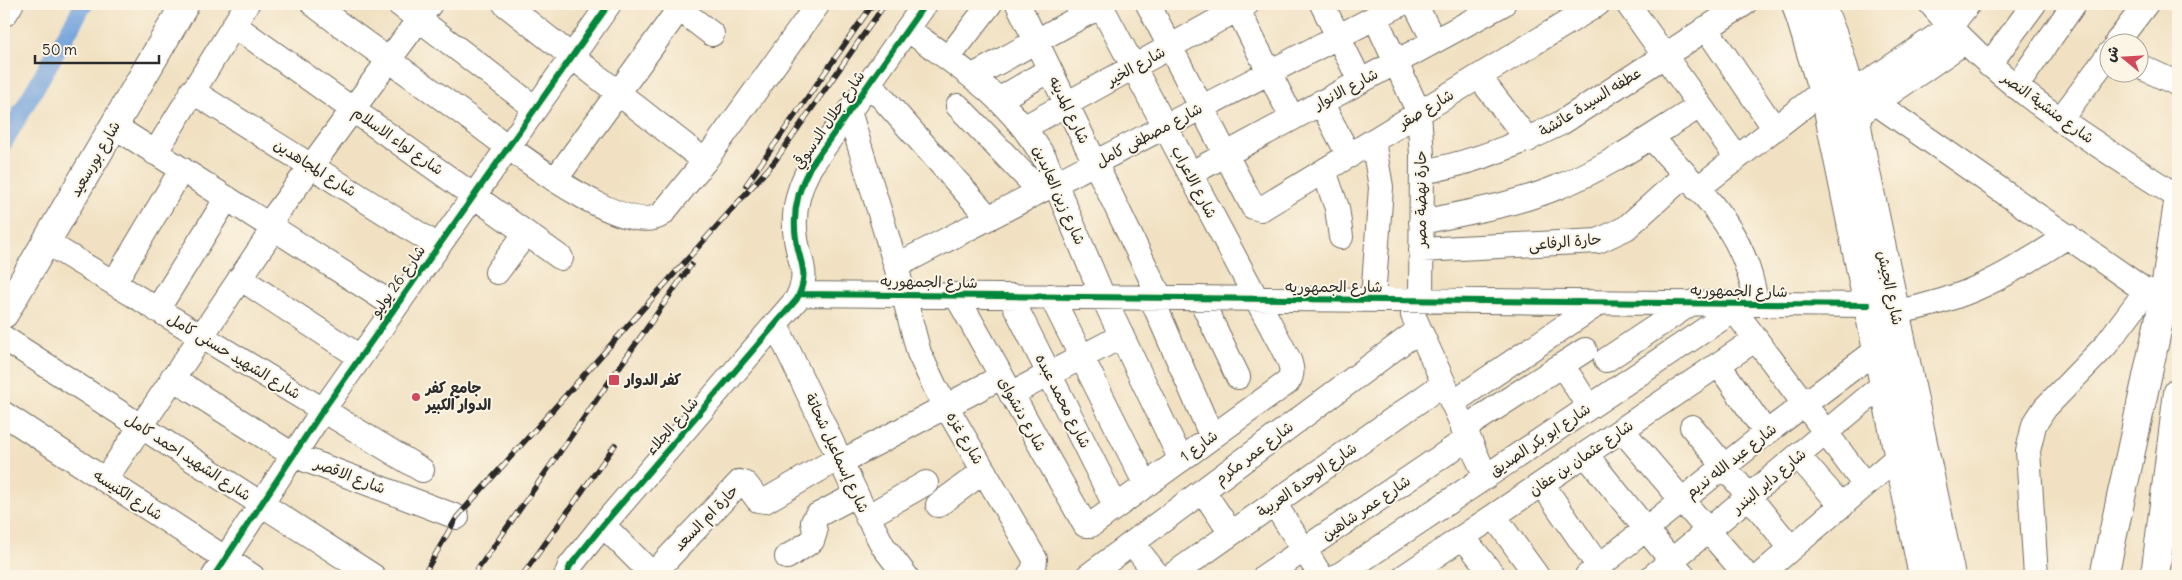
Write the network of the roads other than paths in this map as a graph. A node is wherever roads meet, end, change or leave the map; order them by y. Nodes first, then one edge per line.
1 (9, 4) edge
2 (185, 4) edge
3 (247, 4) edge
4 (312, 4) edge
5 (399, 4) edge
6 (609, 4) edge
7 (818, 4) edge
8 (925, 4) edge
9 (990, 4) edge
10 (1018, 4) edge
11 (1101, 4) edge
12 (1148, 4) edge
13 (1322, 4) edge
14 (1401, 4) edge
15 (1415, 4) edge
16 (1503, 4) edge
17 (1598, 4) edge
18 (1628, 4) edge
19 (1744, 4) edge
20 (1796, 4) edge
21 (1820, 4) edge
22 (1931, 4) edge
23 (1968, 4) edge
24 (2034, 4) edge
25 (2074, 4) edge
26 (2146, 4) edge
27 (1240, 5) edge
28 (513, 6) edge
29 (676, 6) edge
30 (425, 11) edge
31 (4, 12) edge
32 (1375, 17) junction
33 (234, 25) junction
34 (1706, 28) junction
35 (907, 29) junction
36 (2125, 32) edge
37 (712, 34) dead end
38 (1957, 34) junction
39 (1338, 36) junction
40 (1036, 41) junction
41 (1434, 41) junction
42 (1170, 46) junction
43 (1664, 55) junction
44 (571, 56) junction
45 (948, 58) junction
46 (388, 61) junction
47 (1396, 62) junction
48 (1989, 65) junction
49 (2100, 66) edge
50 (1133, 67) junction
51 (1049, 70) junction
52 (2150, 71) edge
53 (1269, 72) junction
54 (973, 76) junction
55 (1479, 77) junction
56 (1360, 81) junction
57 (869, 82) junction
58 (2178, 84) edge
59 (2016, 87) junction
60 (192, 91) junction
61 (1824, 91) junction
62 (618, 93) junction
63 (1000, 98) junction
64 (1321, 102) junction
65 (1066, 104) junction
66 (1861, 104) junction
67 (958, 106) dead end
68 (1700, 106) junction
69 (1202, 107) junction
70 (535, 108) junction
71 (352, 109) junction
72 (849, 111) junction
73 (1419, 113) junction
74 (1292, 118) junction
75 (2060, 120) junction
76 (114, 126) junction
77 (1165, 126) junction
78 (1025, 127) junction
79 (1775, 129) junction
80 (1651, 137) junction
81 (1528, 140) junction
82 (1373, 141) junction
83 (508, 147) junction
84 (155, 152) junction
85 (1226, 154) junction
86 (1349, 156) junction
87 (1737, 158) junction
88 (705, 160) junction
89 (1095, 163) junction
90 (311, 165) junction
91 (182, 169) junction
92 (1324, 171) junction
93 (1422, 172) junction
94 (1190, 174) junction
95 (555, 180) junction
96 (1691, 182) junction
97 (1048, 188) junction
98 (473, 195) junction
99 (2178, 197) edge
100 (227, 198) junction
101 (2178, 203) edge
102 (989, 218) junction
103 (1422, 222) junction
104 (271, 226) junction
105 (526, 233) junction
106 (2068, 236) junction
107 (1341, 237) dead end
108 (46, 242) junction
109 (438, 246) junction
110 (1421, 250) junction
111 (562, 258) dead end
112 (896, 266) junction
113 (497, 272) dead end
114 (240, 278) junction
115 (114, 284) junction
116 (799, 294) junction
117 (902, 294) junction
118 (956, 295) junction
119 (1010, 296) junction
120 (1051, 296) junction
121 (2155, 296) junction
122 (1104, 297) junction
123 (1156, 297) junction
124 (1200, 298) junction
125 (1256, 299) junction
126 (1372, 299) junction
127 (1413, 300) junction
128 (1693, 302) junction
129 (1599, 303) junction
130 (1868, 305) junction
131 (395, 306) junction
132 (1744, 306) junction
133 (157, 310) junction
134 (1895, 312) junction
135 (4, 314) edge
136 (776, 325) junction
137 (1419, 330) junction
138 (201, 336) junction
139 (1122, 336) junction
140 (4, 338) edge
141 (1756, 339) junction
142 (1877, 350) junction
143 (360, 357) junction
144 (1081, 357) junction
145 (1289, 360) joint
146 (1718, 365) junction
147 (1049, 374) junction
148 (1238, 377) dead end
149 (1570, 377) dead end
150 (172, 378) junction
151 (1884, 384) junction
152 (1006, 385) junction
153 (2178, 392) edge
154 (1447, 394) junction
155 (1805, 405) junction
156 (946, 406) junction
157 (1589, 407) junction
158 (323, 410) junction
159 (4, 414) edge
160 (140, 426) junction
161 (1692, 427) dead end
162 (1622, 430) junction
163 (1766, 432) junction
164 (1826, 433) junction
165 (1465, 434) junction
166 (1212, 437) junction
167 (1586, 454) junction
168 (294, 455) junction
169 (1798, 456) junction
170 (1899, 456) junction
171 (840, 460) junction
172 (1181, 460) junction
173 (1724, 466) junction
174 (422, 470) dead end
175 (984, 471) junction
176 (1486, 477) junction
177 (105, 480) junction
178 (926, 483) dead end
179 (1542, 484) junction
180 (1146, 485) junction
181 (1865, 485) junction
182 (1203, 491) junction
183 (856, 495) junction
184 (1749, 497) junction
185 (1682, 500) junction
186 (1274, 503) junction
187 (261, 504) junction
188 (938, 504) dead end
189 (1842, 506) junction
190 (1116, 507) junction
191 (1494, 516) junction
192 (457, 517) dead end
193 (867, 517) junction
194 (603, 525) junction
195 (1091, 525) joint
196 (1646, 529) junction
197 (1708, 530) junction
198 (1232, 533) junction
199 (1463, 537) junction
200 (1132, 543) junction
201 (1791, 548) junction
202 (1304, 550) junction
203 (787, 557) dead end
204 (220, 568) edge
205 (1435, 568) edge
206 (1678, 568) edge
207 (1593, 572) edge
208 (252, 576) edge
209 (373, 576) edge
210 (566, 576) edge
211 (653, 576) edge
212 (906, 576) edge
213 (1029, 576) edge
214 (1088, 576) edge
215 (1158, 576) edge
216 (1171, 576) edge
217 (1264, 576) edge
218 (1321, 576) edge
219 (1338, 576) edge
220 (1405, 576) edge
221 (1494, 576) edge
222 (1537, 576) edge
223 (1653, 576) edge
224 (1748, 576) edge
225 (1759, 576) edge
226 (1923, 576) edge
227 (1951, 576) edge
228 (2036, 576) edge
229 (2104, 576) edge
230 (2155, 576) edge

1 - 31 main road
2 - 76 main road, شارع بورسعيد
3 - 33 street
4 - 46 street
5 - 30 street
6 - 44 street, شارع 26 يوليو
7 - 88 street
8 - 35 street, شارع جلال الدسوقي
9 - 45 street
10 - 40 street, شارع المدينه
11 - 40 street
11 - 50 street, شارع الاعراب
12 - 42 street
13 - 39 street
14 - 32 street, شارع مصطفى كامل
15 - 41 street
16 - 41 street, شارع الانوار
17 - 55 street, شارع صقر
18 - 43 street
19 - 34 street, عطفه السيدة عائشة
20 - 61 main road, شارع الجيش
21 - 66 main road, شارع الجيش
22 - 38 street, شارع منشية النصر
23 - 38 street
24 - 48 street
25 - 59 street
26 - 36 street
27 - 42 street, شارع الخير
27 - 53 street
28 - 44 street
29 - 37 street
29 - 62 street
30 - 46 street
30 - 70 street
32 - 39 street, شارع مصطفى كامل
32 - 47 street, حارة نهضة مصر
33 - 60 street
33 - 71 street, شارع لواء الاسلام
34 - 43 street, عطفه السيدة عائشة
34 - 79 street
35 - 45 street, شارع زين العابدين
35 - 57 street, شارع جلال الدسوقي
38 - 48 street, شارع منشية النصر
38 - 66 street
39 - 53 street, شارع مصطفى كامل
39 - 56 street
40 - 51 street, شارع المدينه
40 - 54 street
41 - 47 street, شارع الانوار
42 - 50 street, شارع الخير
42 - 69 street
43 - 68 street
43 - 81 street, عطفه السيدة عائشة
44 - 62 street
44 - 70 street, شارع 26 يوليو
45 - 54 street, شارع زين العابدين
46 - 71 street
46 - 83 street
47 - 56 street, شارع الانوار
47 - 73 street, حارة نهضة مصر
48 - 59 street, شارع منشية النصر
49 - 75 street
50 - 65 street, شارع الخير
50 - 77 street, شارع الاعراب
51 - 63 street
51 - 65 street, شارع المدينه
52 - 58 street
53 - 69 street, شارع مصطفى كامل
53 - 74 street
54 - 63 street, شارع زين العابدين
55 - 73 street, شارع صقر
55 - 81 street
56 - 64 street, شارع الانوار
57 - 72 street, شارع جلال الدسوقي
57 - 102 street
59 - 75 street, شارع منشية النصر
60 - 84 street
60 - 90 street, شارع المجاهدين
61 - 79 street, حارة الرفاعى
61 - 130 main road, شارع الجيش
62 - 88 street
62 - 95 street
63 - 78 street, شارع زين العابدين
64 - 74 street, شارع الانوار
64 - 86 street
65 - 78 street, شارع الخير
65 - 89 street, شارع المدينه
66 - 106 street
66 - 134 main road, شارع الجيش
67 - 97 street
68 - 80 street
68 - 87 street
69 - 77 street, شارع مصطفى كامل
69 - 85 street
70 - 83 street, شارع 26 يوليو
71 - 90 street
71 - 98 street, شارع لواء الاسلام
72 - 112 street, شارع غزه
72 - 116 street, شارع جلال الدسوقي
73 - 82 street, شارع صقر
73 - 93 street, حارة نهضة مصر
74 - 85 street, شارع الانوار
75 - 99 street, شارع منشية النصر
76 - 84 street
76 - 108 main road, شارع بورسعيد
77 - 89 street, شارع مصطفى كامل
77 - 94 street, شارع الاعراب
78 - 97 street, شارع زين العابدين
79 - 87 street, حارة الرفاعى
80 - 96 street
80 - 103 street
81 - 93 street, عطفه السيدة عائشة
82 - 86 street, شارع صقر
82 - 126 street
83 - 95 street
83 - 98 street, شارع 26 يوليو
84 - 91 street
85 - 92 street, شارع صقر
85 - 94 street, شارع الانوار
86 - 92 street, شارع صقر
87 - 96 street, حارة الرفاعى
88 - 95 street
89 - 97 street, شارع مصطفى كامل
89 - 123 street, شارع المدينه
90 - 104 street
90 - 109 street, شارع المجاهدين
91 - 100 street
91 - 115 street
92 - 107 street
93 - 103 street, حارة نهضة مصر
94 - 125 street, شارع الاعراب
96 - 110 street, حارة الرفاعى
96 - 132 street
97 - 102 street, شارع مصطفى كامل
97 - 122 street, شارع زين العابدين
98 - 105 street, شارع لواء الاسلام
98 - 109 street, شارع 26 يوليو
100 - 104 street
100 - 133 street
101 - 121 main road
102 - 112 street, شارع مصطفى كامل
103 - 110 street, حارة نهضة مصر
104 - 114 street
104 - 131 street
105 - 111 street, شارع لواء الاسلام
105 - 113 street
106 - 121 street
106 - 134 street
108 - 115 street, شارع الشهيد حسنى كامل
108 - 135 main road, شارع بورسعيد
109 - 131 street, شارع 26 يوليو
110 - 127 street, حارة نهضة مصر
112 - 117 street, شارع غزه
114 - 138 street
114 - 143 street
115 - 133 street, شارع الشهيد حسنى كامل
116 - 117 street, شارع الجمهوريه
116 - 136 street, شارع الجلاء
117 - 118 street, شارع الجمهوريه
117 - 156 street, شارع غزه
118 - 119 street, شارع الجمهوريه
118 - 152 street, شارع دنشواى
119 - 120 street, شارع الجمهوريه
119 - 147 street, شارع محمد عبده
120 - 122 street, شارع الجمهوريه
120 - 144 street
121 - 228 street
121 - 229 main road
122 - 123 street, شارع الجمهوريه
122 - 139 street, شارع زين العابدين
123 - 124 street, شارع الجمهوريه
123 - 166 street, شارع المدينه
124 - 125 street, شارع الجمهوريه
124 - 148 street
125 - 126 street, شارع الجمهوريه
125 - 145 street, شارع الاعراب
126 - 127 street, شارع الجمهوريه
127 - 129 street, شارع الجمهوريه
127 - 137 street
128 - 129 street, شارع الجمهوريه
128 - 132 street, شارع الجمهوريه
128 - 165 street, شارع عمر شاهين
129 - 154 street, شارع الوحدة العربية
130 - 132 street, شارع الجمهوريه
130 - 142 main road, شارع الجيش
131 - 143 street, شارع 26 يوليو
132 - 141 street
132 - 157 street, شارع ابو بكر الصديق
133 - 138 street, شارع الشهيد حسنى كامل
134 - 227 main road, شارع الجيش
136 - 171 street, شارع إسماعيل شحاتة
136 - 194 street, شارع الجلاء
137 - 154 street
137 - 182 street, شارع عمر مكرم
138 - 150 street
138 - 158 street, شارع الشهيد حسنى كامل
139 - 144 street
139 - 172 street, شارع زين العابدين
140 - 160 street, شارع الشهيد احمد كامل
141 - 146 street, شارع عثمان بن عفان
141 - 155 street
142 - 151 main road, شارع الجيش
142 - 155 street, شارع عبد الله نديم
143 - 158 street, شارع 26 يوليو
144 - 147 street
144 - 180 street
145 - 166 street, شارع 1
146 - 162 street, شارع عثمان بن عفان
146 - 163 street
147 - 152 street
147 - 190 street, شارع محمد عبده
149 - 157 street
150 - 160 street
150 - 168 street, شارع الاقصر
151 - 164 street, شارع داير البندر
151 - 170 main road, شارع الجيش
152 - 156 street
152 - 195 street, شارع دنشواى
153 - 230 main road
154 - 165 street
154 - 186 street, شارع الوحدة العربية
155 - 163 street, شارع عبد الله نديم
155 - 164 street
156 - 171 street
156 - 175 street, شارع غزه
157 - 176 street, شارع ابو بكر الصديق
158 - 168 street, شارع 26 يوليو
158 - 174 street, شارع الشهيد حسنى كامل
159 - 177 street, شارع الكنيسه
160 - 177 street
160 - 187 street, شارع الشهيد احمد كامل
161 - 173 street
162 - 167 street, شارع عثمان بن عفان
162 - 185 street
163 - 173 street, شارع عبد الله نديم
164 - 169 street, شارع داير البندر
164 - 181 street
165 - 176 street
165 - 202 street, شارع عمر شاهين
166 - 172 street, شارع 1
167 - 179 street, شارع عثمان بن عفان
167 - 196 street
168 - 187 street, شارع 26 يوليو
168 - 192 street, شارع الاقصر
169 - 184 street, شارع داير البندر
169 - 189 street
170 - 181 street
170 - 226 main road, شارع الجيش
171 - 183 street, شارع إسماعيل شحاتة
171 - 211 street, حارة ام السعد
172 - 180 street, شارع 1
173 - 184 street
173 - 185 street, شارع عبد الله نديم
175 - 188 street
175 - 213 street, شارع غزه
176 - 219 street, شارع ابو بكر الصديق
177 - 204 street, شارع الكنيسه
178 - 193 street
179 - 191 street, شارع عثمان بن عفان
179 - 207 street
180 - 190 street, شارع 1
181 - 189 street
182 - 198 street
182 - 200 street, شارع عمر مكرم
183 - 193 street, شارع إسماعيل شحاتة
183 - 203 street
184 - 197 street, شارع داير البندر
184 - 201 street
185 - 196 street, شارع عبد الله نديم
185 - 197 street
186 - 198 street, شارع الوحدة العربية
186 - 202 street
187 - 204 street, شارع 26 يوليو
187 - 209 street, شارع الشهيد احمد كامل
189 - 201 street
190 - 195 street, شارع 1
191 - 199 street, شارع عثمان بن عفان
191 - 222 street
193 - 212 street, شارع إسماعيل شحاتة
194 - 210 street, شارع الجلاء
194 - 211 street
196 - 206 street
196 - 207 street, شارع عبد الله نديم
197 - 206 street, شارع داير البندر
197 - 224 street
198 - 216 street, شارع الوحدة العربية
199 - 205 street, شارع عثمان بن عفان
199 - 221 street
200 - 214 street, شارع عمر مكرم
200 - 215 street
201 - 225 street
202 - 217 street, شارع عمر شاهين
202 - 218 street
204 - 208 street, شارع الكنيسه
205 - 220 street, شارع عثمان بن عفان
206 - 223 street, شارع داير البندر

